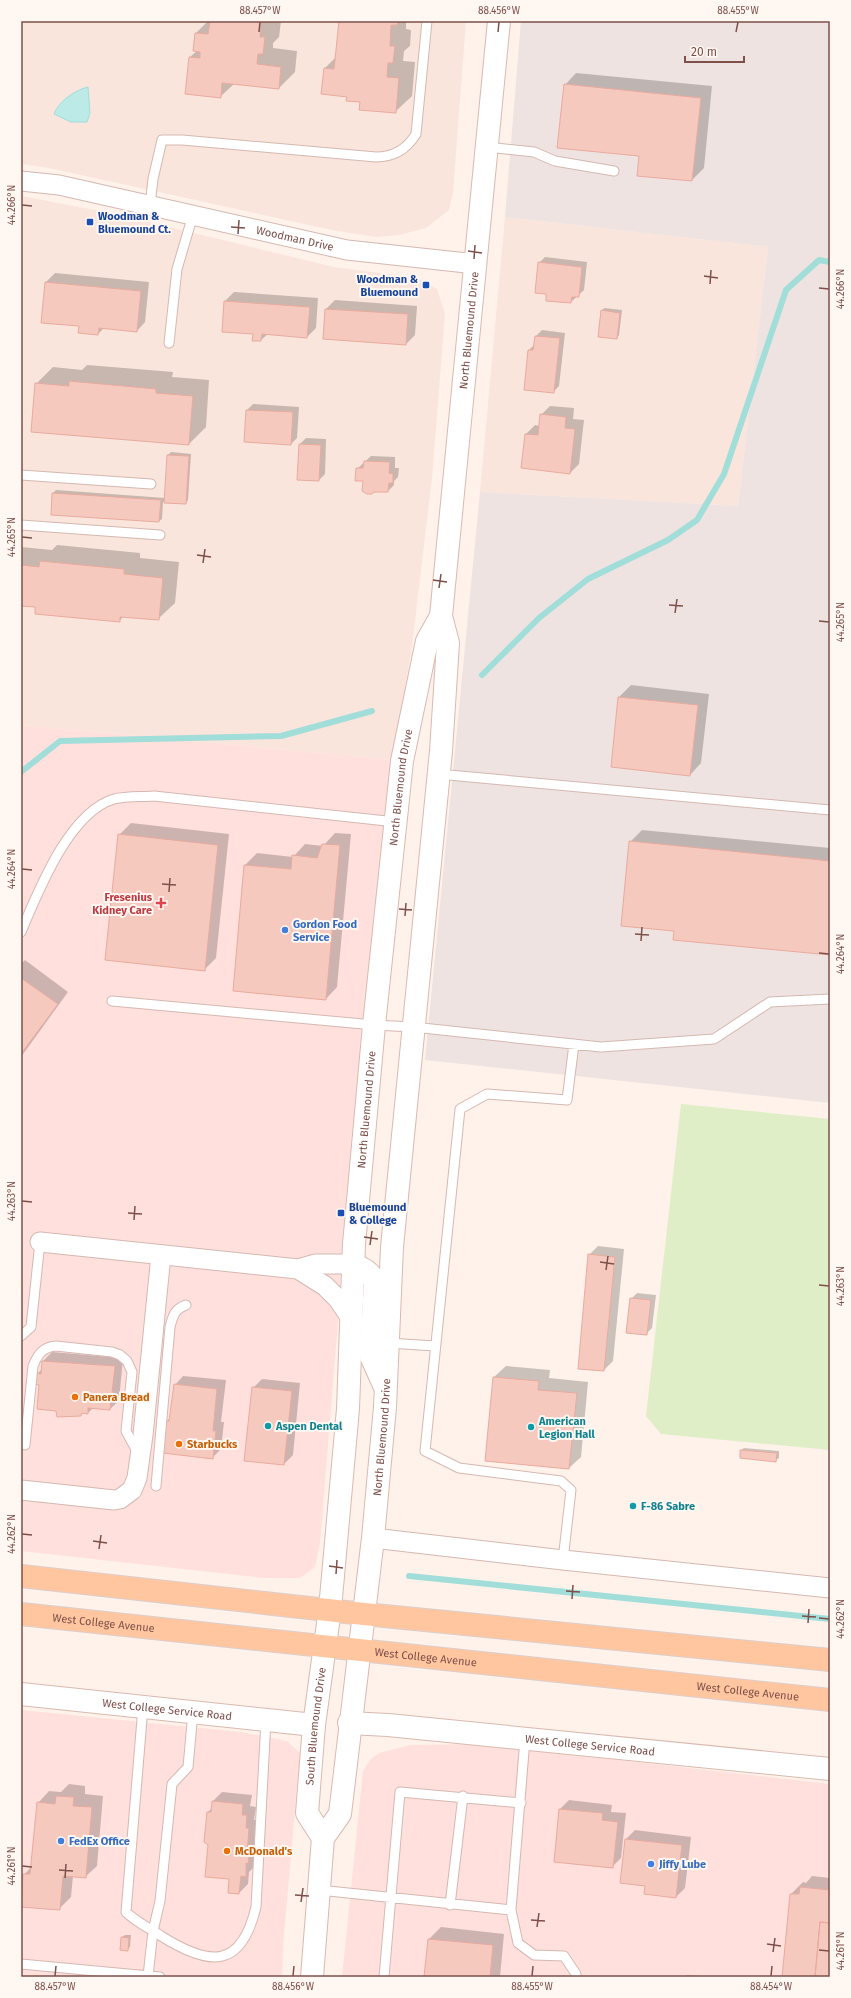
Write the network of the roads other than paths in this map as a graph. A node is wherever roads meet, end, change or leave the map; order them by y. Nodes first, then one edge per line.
1 (427, 21) edge
2 (499, 21) edge
3 (488, 148) junction
4 (614, 171) dead end
5 (21, 181) edge
6 (150, 205) junction
7 (193, 215) junction
8 (476, 264) junction
9 (169, 343) dead end
10 (21, 475) edge
11 (150, 484) dead end
12 (21, 525) edge
13 (160, 535) dead end
14 (441, 616) junction
15 (438, 774) junction
16 (830, 810) edge
17 (396, 822) junction
18 (21, 932) edge
19 (830, 999) edge
20 (112, 1001) dead end
21 (374, 1026) junction
22 (413, 1027) junction
23 (574, 1044) junction
24 (40, 1242) joint
25 (161, 1255) junction
26 (353, 1264) junction
27 (298, 1269) junction
28 (186, 1305) dead end
29 (350, 1317) junction
30 (21, 1336) edge
31 (388, 1343) junction
32 (435, 1346) junction
33 (386, 1388) junction
34 (25, 1445) dead end
35 (140, 1456) junction
36 (156, 1486) dead end
37 (21, 1490) edge
38 (373, 1538) junction
39 (563, 1560) junction
40 (21, 1576) edge
41 (830, 1588) edge
42 (330, 1609) junction
43 (21, 1614) edge
44 (364, 1614) junction
45 (325, 1645) junction
46 (359, 1650) junction
47 (830, 1660) edge
48 (21, 1694) edge
49 (830, 1700) edge
50 (143, 1707) junction
51 (193, 1712) junction
52 (266, 1720) junction
53 (349, 1723) junction
54 (314, 1725) junction
55 (525, 1739) junction
56 (830, 1769) edge
57 (463, 1796) junction
58 (521, 1803) junction
59 (323, 1838) junction
60 (319, 1890) junction
61 (391, 1898) junction
62 (450, 1905) junction
63 (511, 1910) junction
64 (153, 1931) junction
65 (21, 1964) edge
66 (148, 1976) junction
67 (160, 1977) edge
68 (312, 1977) edge
69 (384, 1977) edge
70 (576, 1977) edge

1 - 6 lane
2 - 3 main road, North Bluemound Drive
3 - 4 lane
3 - 8 main road, North Bluemound Drive
5 - 6 street, Woodman Drive
6 - 7 street, Woodman Drive
7 - 8 street, Woodman Drive
7 - 9 lane
8 - 14 main road, North Bluemound Drive
10 - 11 lane
12 - 13 lane
14 - 15 main road, North Bluemound Drive
14 - 17 main road, North Bluemound Drive
15 - 16 lane
15 - 22 main road, North Bluemound Drive
17 - 18 lane
17 - 21 main road, North Bluemound Drive
19 - 23 lane
20 - 21 lane
21 - 22 lane
21 - 26 main road, North Bluemound Drive
22 - 23 lane
22 - 31 main road, North Bluemound Drive
23 - 32 lane
24 - 25 street
24 - 30 lane
25 - 27 street
25 - 35 street
26 - 27 street
26 - 29 main road, North Bluemound Drive
26 - 33 main road
27 - 29 street
28 - 36 lane
29 - 42 main road, North Bluemound Drive
31 - 32 lane
31 - 33 main road, North Bluemound Drive
32 - 39 lane
33 - 38 main road, North Bluemound Drive
34 - 35 lane
35 - 37 street
38 - 39 street
38 - 44 main road, North Bluemound Drive
39 - 41 street
40 - 42 main road
42 - 44 main road
42 - 45 main road, South Bluemound Drive
43 - 45 main road, West College Avenue
44 - 46 main road
44 - 47 main road
45 - 46 main road, West College Avenue
45 - 54 main road, South Bluemound Drive
46 - 49 main road, West College Avenue
46 - 53 main road
48 - 50 main road, West College Service Road
50 - 51 main road, West College Service Road
50 - 64 lane
51 - 52 main road, West College Service Road
51 - 64 lane
52 - 54 main road, West College Service Road
52 - 64 lane
53 - 55 main road, West College Service Road
53 - 59 main road
54 - 59 main road, South Bluemound Drive
55 - 56 main road, West College Service Road
55 - 58 lane
57 - 58 lane
57 - 61 lane
57 - 62 lane
58 - 63 lane
59 - 60 main road
60 - 61 lane
60 - 68 main road
61 - 62 lane
61 - 69 lane
62 - 63 lane
63 - 70 lane
64 - 66 lane
65 - 66 lane
66 - 67 lane

